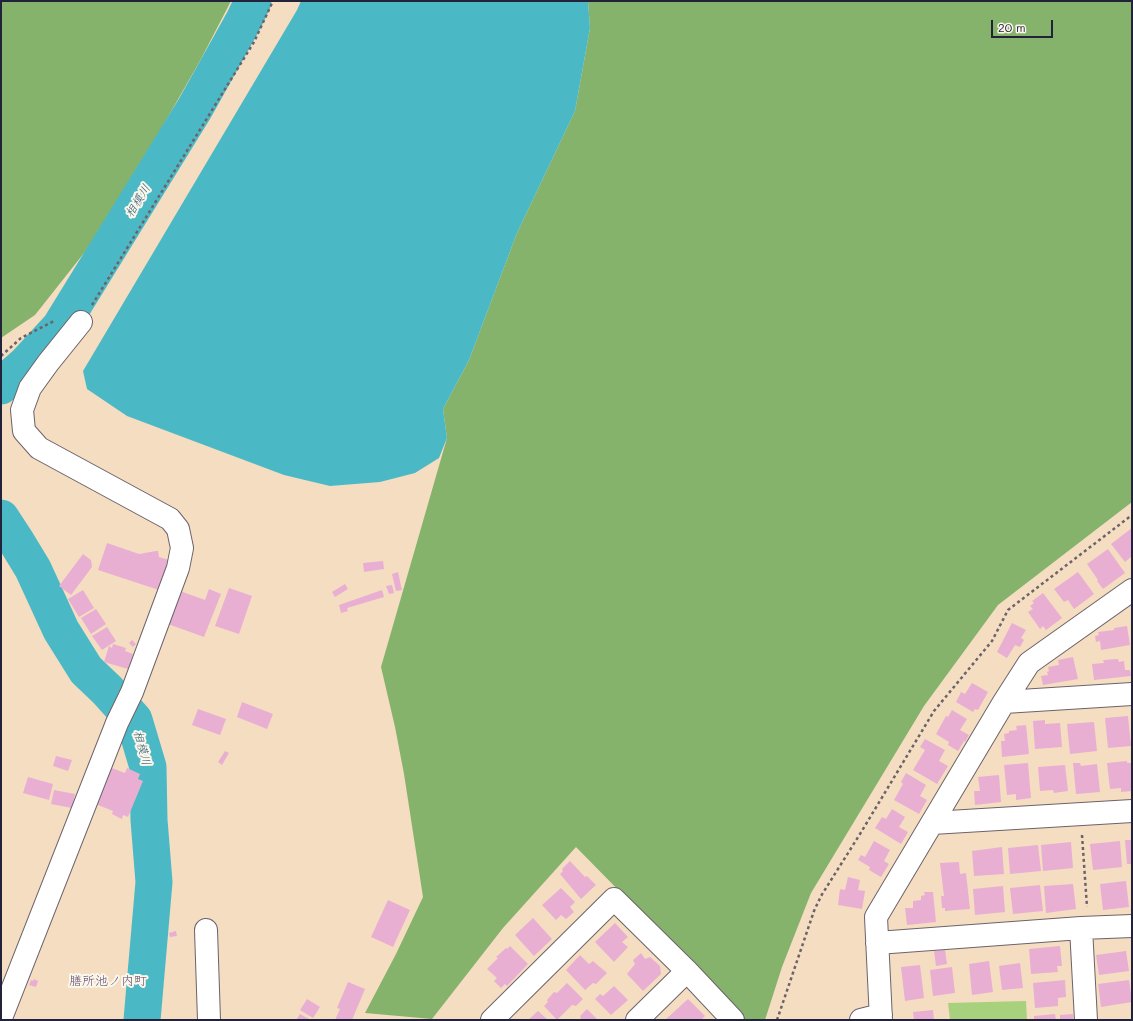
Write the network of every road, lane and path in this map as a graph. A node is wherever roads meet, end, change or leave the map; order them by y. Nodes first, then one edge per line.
1 (272, 1) edge
2 (52, 321) dead end
3 (81, 322) joint
4 (1, 356) edge
5 (1132, 515) edge
6 (1132, 590) edge
7 (1132, 694) edge
8 (1004, 702) junction
9 (1132, 811) edge
10 (932, 823) junction
11 (1082, 834) dead end
12 (1132, 926) edge
13 (1084, 928) junction
14 (206, 930) dead end
15 (878, 943) junction
16 (687, 972) junction
17 (1, 1018) edge
18 (874, 1018) edge
19 (209, 1020) edge
20 (492, 1020) edge
21 (637, 1020) edge
22 (733, 1020) edge
23 (777, 1020) edge
24 (1086, 1020) edge

1 - 3 path
2 - 4 path
3 - 17 street
5 - 23 path
6 - 8 street
7 - 8 street
8 - 10 street
9 - 10 street
10 - 15 street
11 - 13 path
12 - 13 street
13 - 15 street
13 - 24 street
14 - 19 street
15 - 18 street
16 - 20 street
16 - 21 street
16 - 22 street

